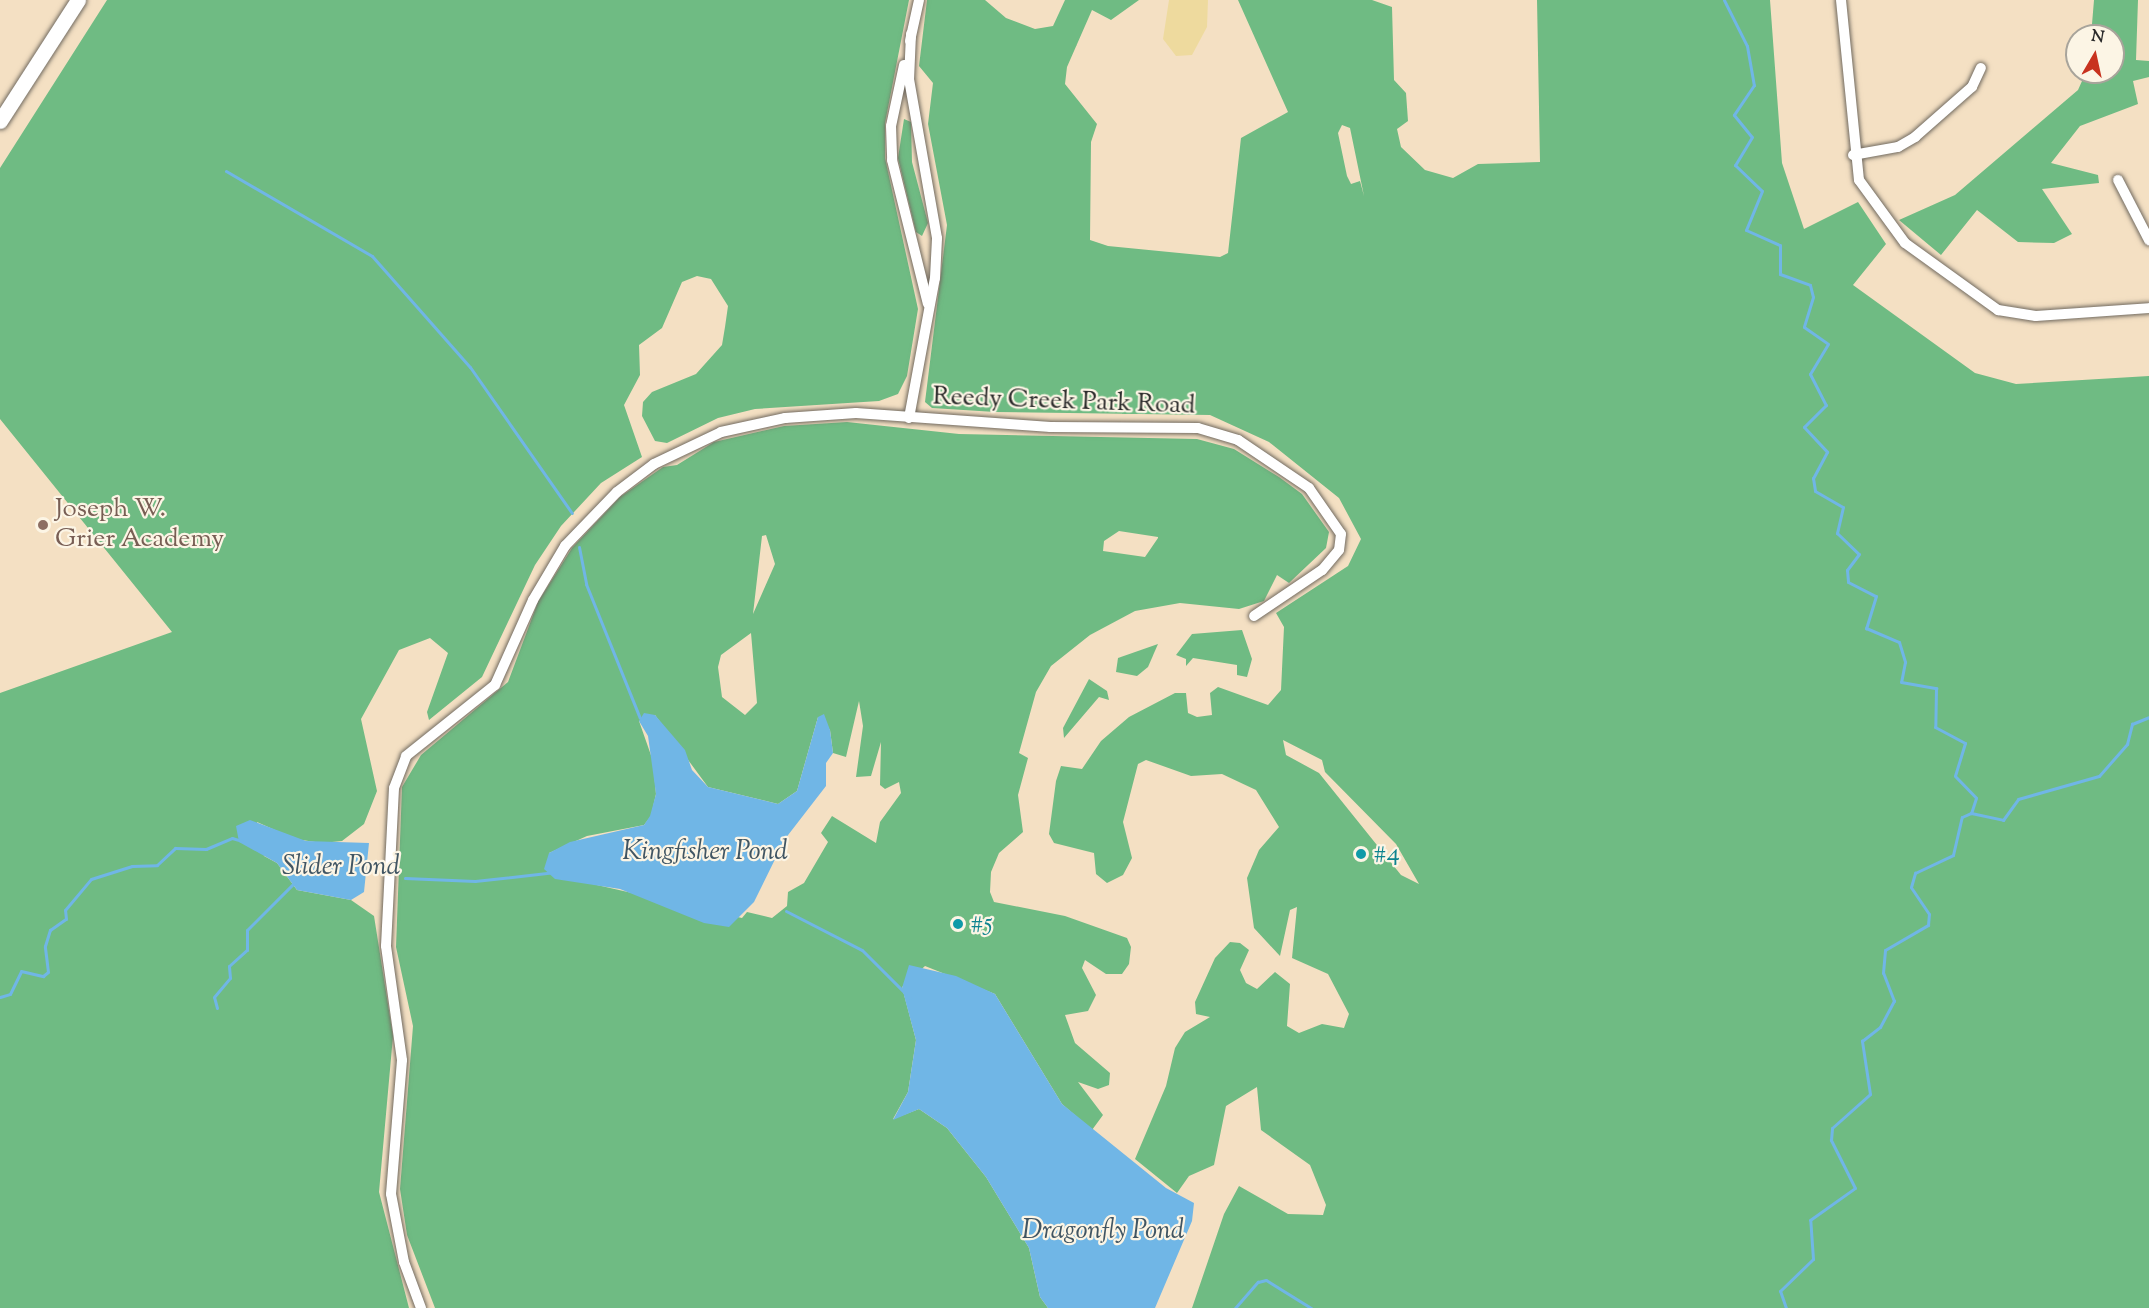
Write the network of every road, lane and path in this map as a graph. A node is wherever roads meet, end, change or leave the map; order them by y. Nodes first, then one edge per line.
1 (78, 0) edge
2 (919, 0) edge
3 (1841, 0) edge
4 (911, 34) junction
5 (1981, 68) dead end
6 (0, 121) edge
7 (1853, 155) junction
8 (2118, 180) dead end
9 (2149, 240) edge
10 (929, 308) junction
11 (2149, 308) edge
12 (909, 418) junction
13 (1254, 616) dead end
14 (421, 1308) edge

1 - 6 street
2 - 4 street, Reedy Creek Park Road
3 - 7 street
4 - 10 street, Reedy Creek Park Road
4 - 10 street, Reedy Creek Park Road
5 - 7 street
7 - 11 street
8 - 9 street
10 - 12 street, Reedy Creek Park Road
12 - 13 street, Reedy Creek Park Road
12 - 14 street, Reedy Creek Park Road

